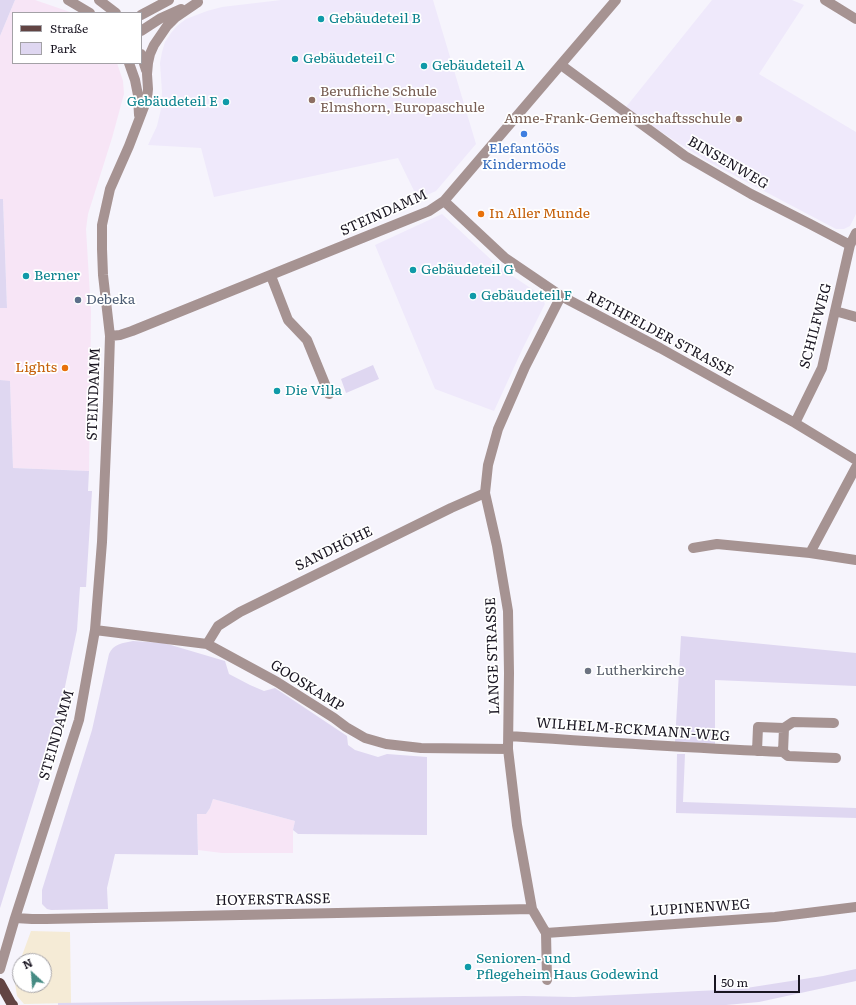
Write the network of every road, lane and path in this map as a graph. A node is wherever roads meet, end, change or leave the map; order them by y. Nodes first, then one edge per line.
1 (68, 0) edge
2 (99, 0) edge
3 (169, 0) edge
4 (616, 0) edge
5 (825, 0) edge
6 (200, 1) edge
7 (88, 12) edge
8 (115, 12) edge
9 (142, 14) edge
10 (856, 19) edge
11 (142, 30) edge
12 (142, 57) edge
13 (129, 64) edge
14 (560, 66) junction
15 (147, 74) junction
16 (139, 119) junction
17 (444, 201) junction
18 (856, 233) edge
19 (850, 245) junction
20 (271, 276) junction
21 (561, 296) junction
22 (835, 312) junction
23 (856, 318) edge
24 (110, 336) junction
25 (329, 394) dead end
26 (795, 423) junction
27 (856, 460) edge
28 (856, 467) edge
29 (485, 494) junction
30 (692, 548) dead end
31 (810, 553) junction
32 (856, 560) edge
33 (95, 630) junction
34 (207, 644) junction
35 (834, 723) dead end
36 (784, 728) junction
37 (509, 736) junction
38 (508, 749) junction
39 (757, 751) junction
40 (783, 752) junction
41 (836, 758) dead end
42 (856, 907) edge
43 (532, 910) junction
44 (15, 918) junction
45 (546, 933) junction
46 (0, 969) edge
47 (547, 980) dead end
48 (0, 983) edge
49 (13, 1005) edge

1 - 7 street
2 - 8 street
3 - 9 street
4 - 14 street, STEINDAMM
5 - 10 street
6 - 11 street
6 - 15 street
12 - 15 street
13 - 16 street
14 - 17 street, STEINDAMM
14 - 19 street, BINSENWEG
15 - 16 street
16 - 24 street
17 - 20 street, STEINDAMM
17 - 21 street, RETHFELDER STRASSE
18 - 19 street, SCHILFWEG
19 - 22 street, SCHILFWEG
20 - 24 street, STEINDAMM
20 - 25 street
21 - 26 street, RETHFELDER STRASSE
21 - 29 street, LANGE STRASSE
22 - 23 street
22 - 26 street, SCHILFWEG
24 - 33 street, STEINDAMM
26 - 27 street, RETHFELDER STRASSE
28 - 31 street
29 - 34 street, SANDHÖHE
29 - 37 street, LANGE STRASSE
30 - 31 street
31 - 32 street
33 - 34 street, GOOSKAMP
33 - 44 street, STEINDAMM
34 - 38 street, GOOSKAMP
35 - 36 street
36 - 39 street
36 - 40 street
37 - 38 street, LANGE STRASSE
37 - 39 street, WILHELM-ECKMANN-WEG
38 - 43 street, LANGE STRASSE
39 - 40 street, WILHELM-ECKMANN-WEG
40 - 41 street, WILHELM-ECKMANN-WEG
42 - 45 street, LUPINENWEG
43 - 44 street, HOYERSTRASSE
43 - 45 street, LANGE STRASSE
44 - 46 street, STEINDAMM
45 - 47 street
48 - 49 main road

